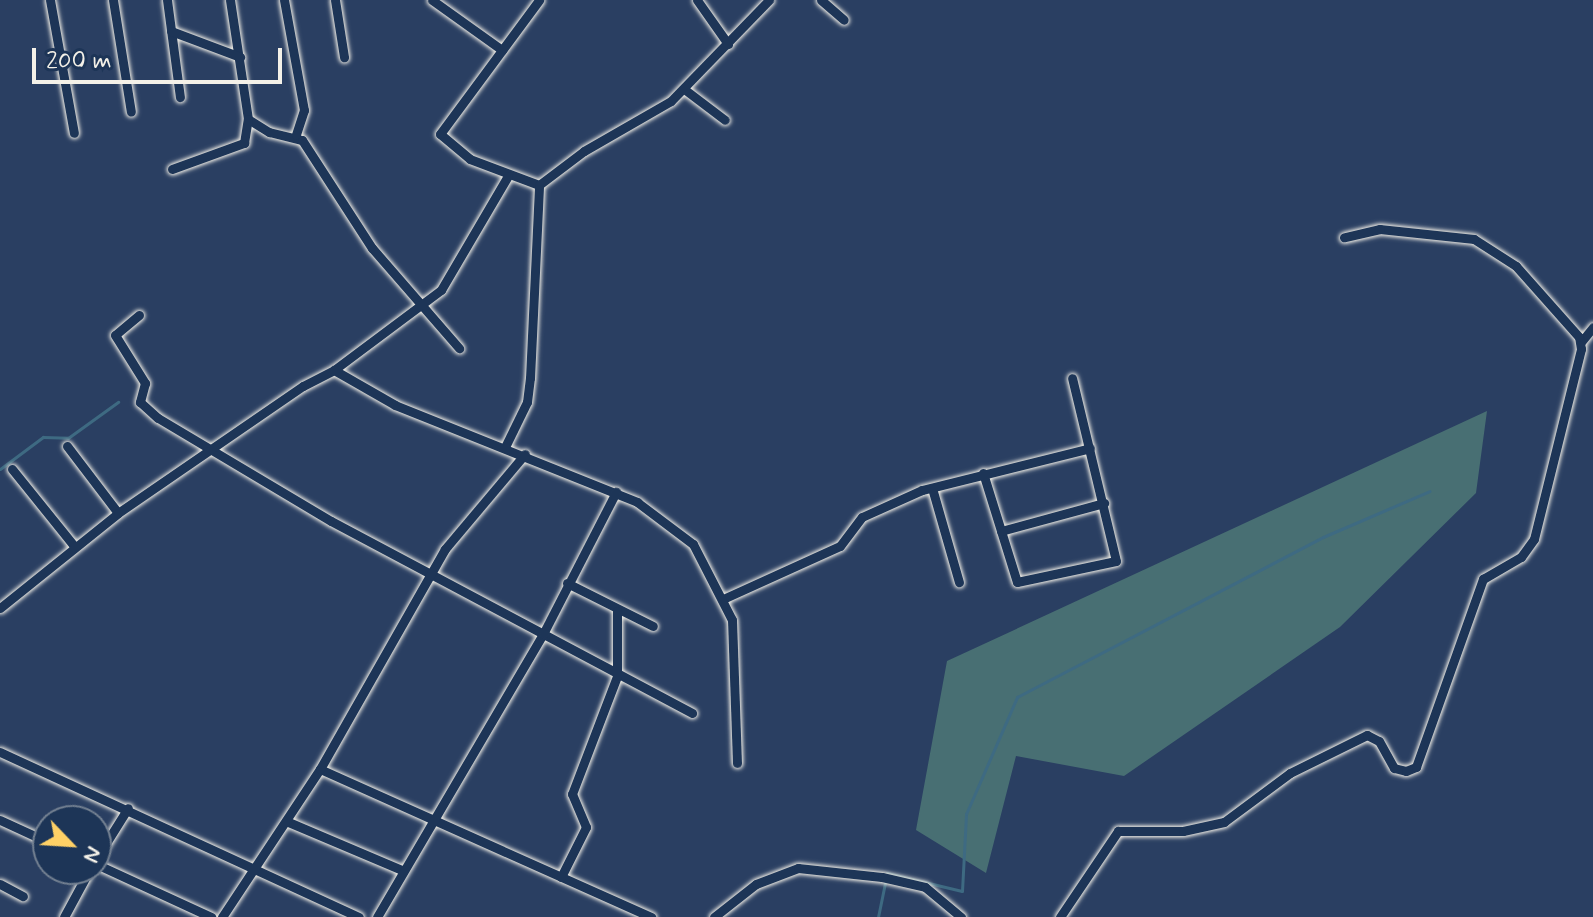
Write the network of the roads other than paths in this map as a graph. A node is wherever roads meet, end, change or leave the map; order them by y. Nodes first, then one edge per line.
1 (50, 0) edge
2 (113, 0) edge
3 (167, 0) edge
4 (230, 0) edge
5 (284, 0) edge
6 (335, 0) edge
7 (432, 0) edge
8 (539, 0) edge
9 (697, 0) edge
10 (769, 0) edge
11 (821, 0) edge
12 (844, 20) dead end
13 (171, 31) junction
14 (728, 44) junction
15 (502, 50) junction
16 (240, 57) junction
17 (344, 57) dead end
18 (684, 89) junction
19 (180, 97) dead end
20 (131, 112) dead end
21 (248, 119) junction
22 (725, 120) dead end
23 (74, 133) dead end
24 (296, 135) junction
25 (172, 169) dead end
26 (508, 176) junction
27 (539, 185) junction
28 (1344, 237) dead end
29 (422, 306) junction
30 (139, 315) dead end
31 (1593, 327) edge
32 (1581, 342) junction
33 (459, 348) dead end
34 (334, 370) junction
35 (1072, 378) dead end
36 (67, 446) dead end
37 (505, 447) junction
38 (1090, 448) junction
39 (210, 450) junction
40 (525, 454) junction
41 (12, 469) dead end
42 (983, 473) junction
43 (932, 488) junction
44 (616, 492) junction
45 (1104, 503) junction
46 (118, 513) junction
47 (1001, 531) junction
48 (75, 547) junction
49 (431, 572) junction
50 (959, 582) dead end
51 (567, 583) junction
52 (723, 599) junction
53 (0, 608) edge
54 (617, 611) junction
55 (653, 626) dead end
56 (543, 634) junction
57 (617, 676) junction
58 (692, 713) dead end
59 (1, 756) edge
60 (737, 763) dead end
61 (320, 769) junction
62 (128, 808) junction
63 (435, 817) junction
64 (0, 820) edge
65 (286, 821) junction
66 (32, 835) edge
67 (112, 835) edge
68 (112, 870) edge
69 (255, 870) junction
70 (402, 870) junction
71 (561, 877) junction
72 (0, 884) edge
73 (81, 885) edge
74 (23, 896) dead end
75 (957, 915) edge
76 (64, 917) edge
77 (211, 917) edge
78 (222, 917) edge
79 (359, 917) edge
80 (377, 917) edge
81 (651, 917) edge
82 (714, 917) edge
83 (1060, 917) edge

1 - 23 street
2 - 20 street
3 - 13 street
4 - 16 street
5 - 24 street
6 - 17 street
7 - 15 street
8 - 15 street
9 - 14 street
10 - 14 street
11 - 12 street
13 - 16 street
13 - 19 street
14 - 18 street
15 - 26 street
16 - 21 street
18 - 22 street
18 - 27 street
21 - 24 street
21 - 25 street
24 - 29 street
26 - 27 street
26 - 29 street
27 - 37 street
28 - 32 street
29 - 33 street
29 - 34 street
30 - 39 street
31 - 32 street
32 - 83 street
34 - 37 street
34 - 39 street
35 - 38 street
36 - 46 street
37 - 40 street
38 - 42 street
38 - 45 street
39 - 46 street
39 - 49 street
40 - 44 street
40 - 49 street
41 - 48 street
42 - 43 street
42 - 47 street
43 - 50 street
43 - 52 street
44 - 51 street
44 - 52 street
45 - 47 street
45 - 47 street
46 - 48 street
48 - 53 street
49 - 56 street
49 - 61 street
51 - 54 street
51 - 56 street
52 - 60 street
54 - 55 street
54 - 57 street
56 - 57 street
56 - 63 street
57 - 58 street
57 - 71 street
59 - 62 street
61 - 63 street
61 - 65 street
62 - 67 street
62 - 69 street
63 - 70 street
63 - 71 street
64 - 66 street
65 - 69 street
65 - 70 street
68 - 77 street
69 - 78 street
69 - 79 street
70 - 80 street
71 - 81 street
72 - 74 street
73 - 76 street
75 - 82 street

